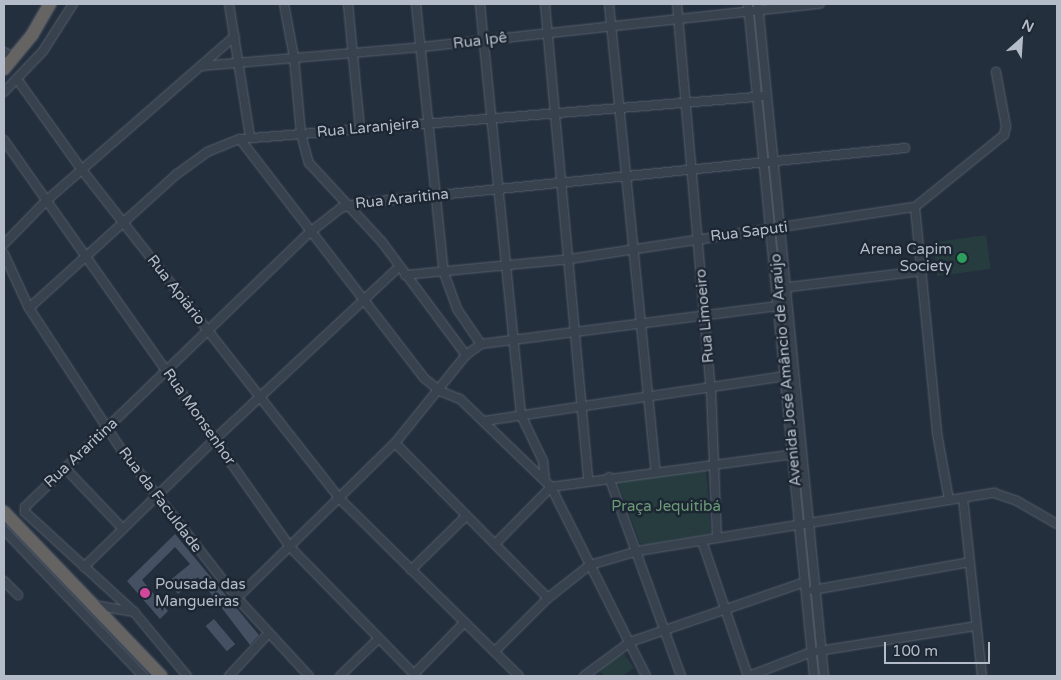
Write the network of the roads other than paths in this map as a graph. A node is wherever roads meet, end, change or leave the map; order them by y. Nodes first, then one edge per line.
1 (50, 4) edge
2 (73, 4) edge
3 (229, 4) edge
4 (284, 4) edge
5 (348, 4) edge
6 (416, 4) edge
7 (480, 4) edge
8 (545, 4) edge
9 (610, 4) edge
10 (678, 4) edge
11 (748, 4) edge
12 (758, 4) edge
13 (820, 4) edge
14 (758, 12) junction
15 (749, 13) junction
16 (679, 20) junction
17 (612, 27) junction
18 (548, 32) junction
19 (234, 36) junction
20 (483, 40) junction
21 (422, 48) junction
22 (354, 54) junction
23 (9, 55) edge
24 (294, 57) junction
25 (239, 62) junction
26 (201, 66) junction
27 (4, 69) edge
28 (996, 72) dead end
29 (17, 79) junction
30 (4, 92) edge
31 (767, 96) junction
32 (758, 97) junction
33 (685, 101) junction
34 (620, 107) junction
35 (554, 112) junction
36 (490, 117) junction
37 (430, 122) junction
38 (360, 129) junction
39 (300, 134) junction
40 (250, 137) junction
41 (4, 140) edge
42 (240, 140) junction
43 (905, 148) dead end
44 (775, 161) junction
45 (765, 162) junction
46 (82, 170) junction
47 (692, 170) junction
48 (628, 175) junction
49 (560, 183) junction
50 (498, 190) junction
51 (435, 196) junction
52 (47, 200) junction
53 (348, 205) junction
54 (915, 207) junction
55 (122, 221) junction
56 (777, 229) junction
57 (309, 233) junction
58 (699, 239) junction
59 (4, 244) edge
60 (636, 249) junction
61 (4, 254) edge
62 (86, 256) junction
63 (570, 259) junction
64 (504, 266) junction
65 (399, 267) junction
66 (922, 271) junction
67 (444, 273) junction
68 (406, 275) junction
69 (782, 288) junction
70 (362, 301) junction
71 (783, 305) junction
72 (29, 308) junction
73 (705, 314) junction
74 (644, 324) junction
75 (209, 332) junction
76 (573, 332) junction
77 (511, 341) junction
78 (481, 344) junction
79 (466, 355) junction
80 (166, 371) junction
81 (790, 375) junction
82 (711, 389) junction
83 (440, 391) junction
84 (261, 395) junction
85 (651, 398) junction
86 (581, 405) junction
87 (521, 416) junction
88 (484, 421) junction
89 (109, 429) junction
90 (215, 439) junction
91 (395, 443) junction
92 (794, 454) junction
93 (715, 467) junction
94 (65, 468) junction
95 (656, 473) junction
96 (609, 477) junction
97 (545, 479) junction
98 (588, 480) junction
99 (551, 487) junction
100 (156, 497) junction
101 (339, 498) junction
102 (963, 498) junction
103 (949, 500) junction
104 (4, 512) edge
105 (466, 516) junction
106 (808, 524) junction
107 (1057, 524) edge
108 (799, 526) junction
109 (123, 529) junction
110 (4, 530) edge
111 (717, 538) junction
112 (702, 541) junction
113 (495, 544) junction
114 (289, 546) junction
115 (638, 551) junction
116 (970, 562) junction
117 (590, 565) junction
118 (84, 567) junction
119 (411, 570) junction
120 (4, 581) edge
121 (805, 582) junction
122 (816, 590) junction
123 (806, 591) junction
124 (18, 595) dead end
125 (237, 598) junction
126 (548, 598) junction
127 (94, 605) junction
128 (725, 610) junction
129 (134, 612) junction
130 (464, 622) junction
131 (976, 626) junction
132 (662, 631) junction
133 (268, 634) junction
134 (378, 639) junction
135 (630, 642) junction
136 (822, 650) junction
137 (494, 651) junction
138 (812, 652) junction
139 (415, 675) edge
140 (144, 676) edge
141 (161, 676) edge
142 (187, 676) edge
143 (229, 676) edge
144 (309, 676) edge
145 (340, 676) edge
146 (519, 676) edge
147 (584, 676) edge
148 (646, 676) edge
149 (681, 676) edge
150 (748, 676) edge
151 (814, 676) edge
152 (824, 676) edge
153 (982, 676) edge

1 - 23 highway
2 - 29 street
3 - 19 street
4 - 24 street
5 - 22 street
6 - 21 street
7 - 20 street
8 - 18 street
9 - 17 street
10 - 16 street, Rua Limoeiro
11 - 15 street
12 - 14 street
13 - 14 street, Rua Ipê
14 - 15 street, Rua Ipê
14 - 31 street
15 - 16 street, Rua Ipê
15 - 32 street
16 - 17 street, Rua Ipê
16 - 33 street, Rua Limoeiro
17 - 18 street, Rua Ipê
17 - 34 street
18 - 20 street, Rua Ipê
18 - 35 street
19 - 25 street
19 - 26 street
20 - 21 street, Rua Ipê
20 - 36 street
21 - 22 street, Rua Ipê
21 - 37 street
22 - 24 street, Rua Ipê
22 - 38 street
23 - 27 highway
24 - 25 street, Rua Ipê
24 - 39 street
25 - 26 street, Rua Ipê
25 - 40 street
26 - 46 street
28 - 54 street
29 - 30 street
29 - 46 street, Rua Apiário
31 - 32 street, Rua Laranjeira
31 - 44 street
32 - 33 street, Rua Laranjeira
32 - 45 street
33 - 34 street, Rua Laranjeira
33 - 47 street, Rua Limoeiro
34 - 35 street, Rua Laranjeira
34 - 48 street
35 - 36 street, Rua Laranjeira
35 - 49 street
36 - 37 street, Rua Laranjeira
36 - 50 street
37 - 38 street, Rua Laranjeira
37 - 51 street
38 - 39 street, Rua Laranjeira
39 - 40 street, Rua Laranjeira
39 - 53 street
40 - 42 street, Rua Laranjeira
41 - 52 street, Rua Monsenhor
42 - 55 street, Rua Laranjeira
42 - 57 street
43 - 44 street, Rua Araritina
44 - 45 street, Rua Araritina
44 - 56 street
45 - 47 street, Rua Araritina
45 - 56 street
46 - 52 street
46 - 55 street, Rua Apiário
47 - 48 street, Rua Araritina
47 - 58 street, Rua Limoeiro
48 - 49 street, Rua Araritina
48 - 60 street
49 - 50 street, Rua Araritina
49 - 63 street
50 - 51 street, Rua Araritina
50 - 64 street
51 - 53 street, Rua Araritina
51 - 67 street
52 - 59 street
52 - 62 street, Rua Monsenhor
53 - 57 street, Rua Araritina
53 - 65 street
54 - 56 street, Rua Saputi
54 - 66 street
55 - 62 street, Rua Laranjeira
55 - 75 street, Rua Apiário
56 - 58 street, Rua Saputi
56 - 69 street, Avenida José Amâncio de Araújo
57 - 70 street
57 - 75 street, Rua Araritina
58 - 60 street, Rua Saputi
58 - 73 street, Rua Limoeiro
60 - 63 street, Rua Saputi
60 - 74 street
61 - 72 street, Rua da Faculdade
62 - 72 street, Rua Laranjeira
62 - 80 street, Rua Monsenhor
63 - 64 street, Rua Saputi
63 - 76 street
64 - 67 street, Rua Saputi
64 - 77 street
65 - 68 street
65 - 70 street
66 - 69 street
66 - 103 street
67 - 68 street, Rua Saputi
67 - 78 street
68 - 79 street
69 - 71 street, Avenida José Amâncio de Araújo
70 - 83 street
70 - 84 street
71 - 73 street
71 - 81 street, Avenida José Amâncio de Araújo
72 - 89 street, Rua da Faculdade
73 - 74 street
73 - 82 street, Rua Limoeiro
74 - 76 street
74 - 85 street
75 - 80 street, Rua Araritina
75 - 84 street, Rua Apiário
76 - 77 street
76 - 86 street
77 - 78 street
77 - 87 street
78 - 79 street
79 - 83 street
80 - 89 street, Rua Araritina
80 - 90 street, Rua Monsenhor
81 - 82 street
81 - 92 street, Avenida José Amâncio de Araújo
81 - 106 street
82 - 85 street
82 - 93 street, Rua Limoeiro
83 - 88 street
83 - 91 street
84 - 90 street
84 - 101 street, Rua Apiário
85 - 86 street
85 - 95 street
86 - 87 street
86 - 98 street
87 - 88 street
87 - 97 street
88 - 97 street
89 - 94 street, Rua Araritina
89 - 100 street, Rua da Faculdade
90 - 100 street
90 - 114 street, Rua Monsenhor
91 - 101 street
91 - 105 street
92 - 93 street
92 - 108 street, Avenida José Amâncio de Araújo
93 - 95 street
93 - 111 street, Rua Limoeiro
94 - 109 street
94 - 118 street, Rua Araritina
95 - 96 street
96 - 98 street
96 - 115 street
97 - 99 street
98 - 99 street
99 - 113 street
99 - 117 street
100 - 109 street
100 - 125 street, Rua da Faculdade
101 - 114 street
101 - 119 street, Rua Apiário
102 - 103 street
102 - 107 street
102 - 116 street
103 - 106 street
104 - 127 highway
105 - 113 street
105 - 119 street
106 - 108 street
106 - 122 street
108 - 111 street
108 - 121 street, Avenida José Amâncio de Araújo
109 - 118 street
110 - 140 street
111 - 112 street
112 - 115 street
112 - 128 street
113 - 126 street
114 - 125 street
114 - 134 street, Rua Monsenhor
115 - 117 street
115 - 132 street
116 - 122 street
116 - 131 street
117 - 126 street
117 - 135 street
118 - 129 street
119 - 130 street, Rua Apiário
120 - 124 street
121 - 123 street, Avenida José Amâncio de Araújo
121 - 128 street
122 - 123 street
122 - 136 street
123 - 138 street, Avenida José Amâncio de Araújo
125 - 133 street, Rua da Faculdade
126 - 137 street
127 - 129 street
127 - 141 highway
128 - 132 street
128 - 150 street
129 - 142 street
130 - 137 street, Rua Apiário
130 - 139 street
131 - 136 street
131 - 153 street
132 - 135 street
132 - 149 street
133 - 143 street
133 - 144 street, Rua da Faculdade
134 - 139 street, Rua Monsenhor
134 - 145 street
135 - 147 street
135 - 148 street
136 - 138 street
136 - 152 street
137 - 146 street, Rua Apiário
138 - 150 street
138 - 151 street, Avenida José Amâncio de Araújo

